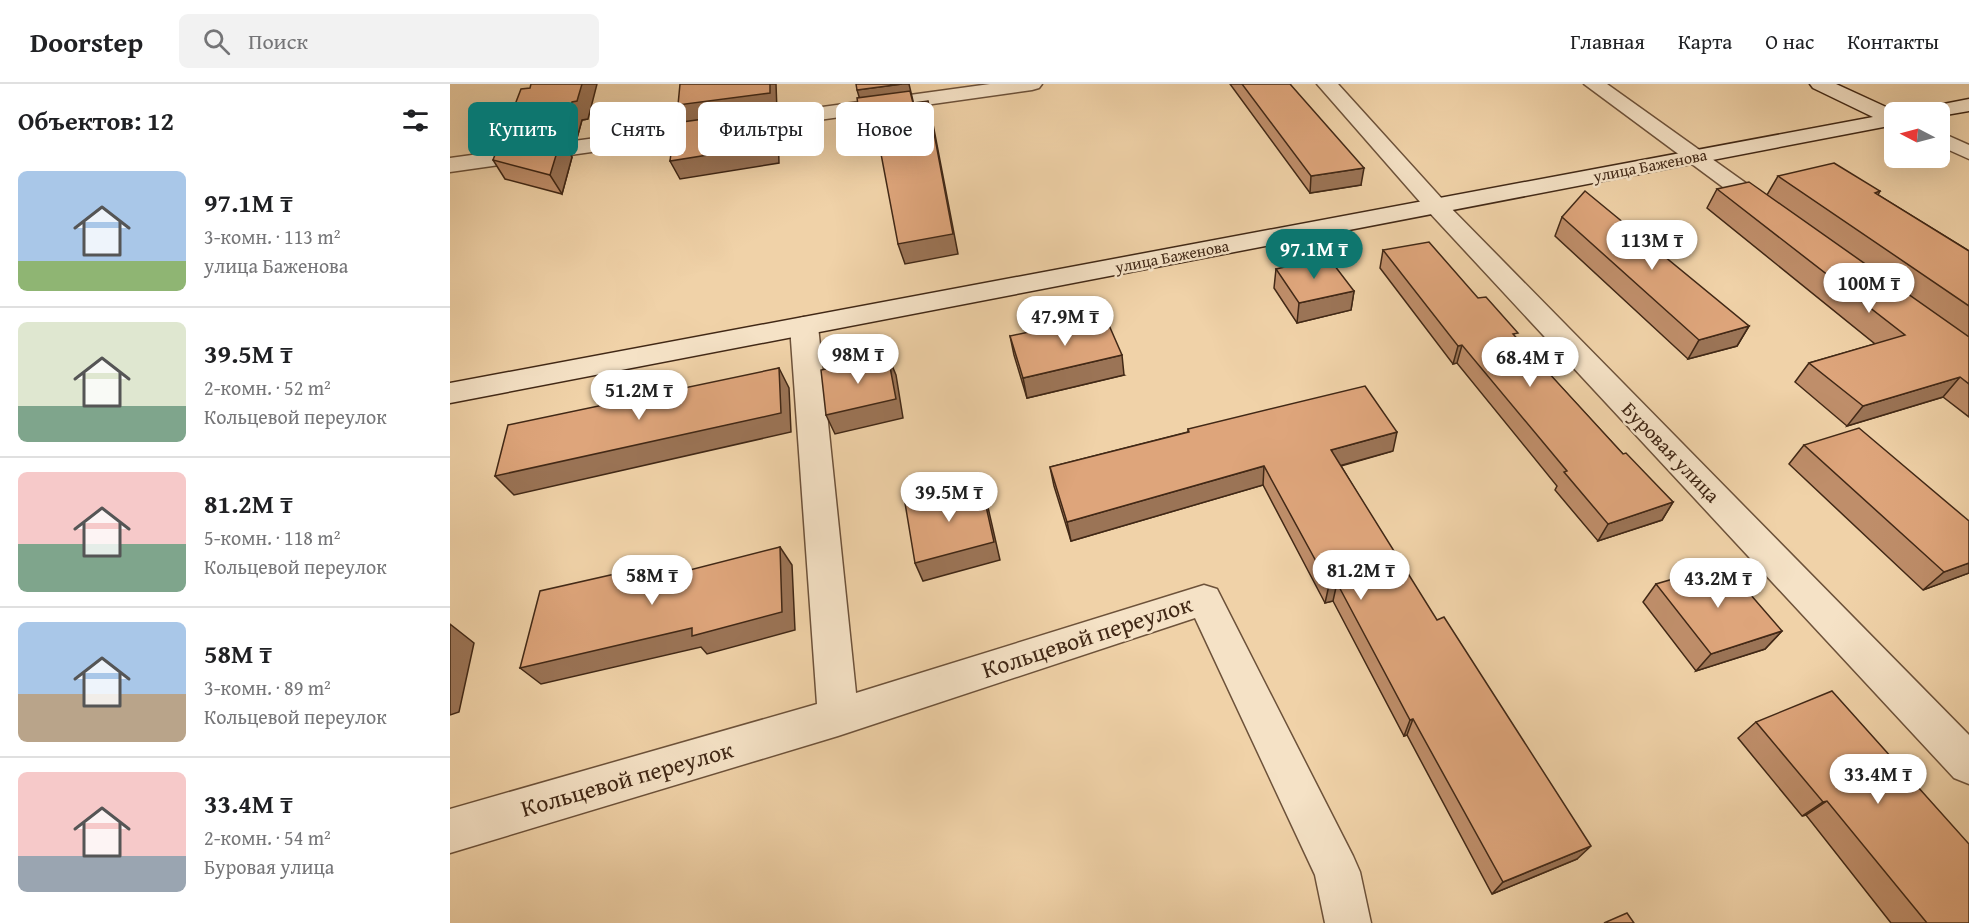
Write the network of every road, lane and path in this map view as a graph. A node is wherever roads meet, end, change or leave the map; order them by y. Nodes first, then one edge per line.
1 (1032, 84) edge
2 (1327, 84) edge
3 (1594, 84) edge
4 (1820, 84) edge
5 (1969, 105) edge
6 (1950, 108) edge
7 (1884, 114) edge
8 (1884, 121) edge
9 (1950, 143) edge
10 (1969, 153) edge
11 (1694, 157) junction
12 (450, 165) edge
13 (1436, 206) junction
14 (1789, 225) edge
15 (804, 326) junction
16 (450, 393) edge
17 (838, 717) junction
18 (1969, 764) edge
19 (450, 831) edge
20 (1348, 923) edge

1 - 12 street
2 - 13 street, Буровая улица
3 - 11 street
4 - 7 street
5 - 6 street
8 - 11 street, улица Баженова
9 - 10 street
11 - 13 street, улица Баженова
11 - 14 street
13 - 15 street, улица Баженова
13 - 18 street, Буровая улица
15 - 16 street, улица Баженова
15 - 17 street
17 - 19 street, Кольцевой переулок
17 - 20 street, Кольцевой переулок

